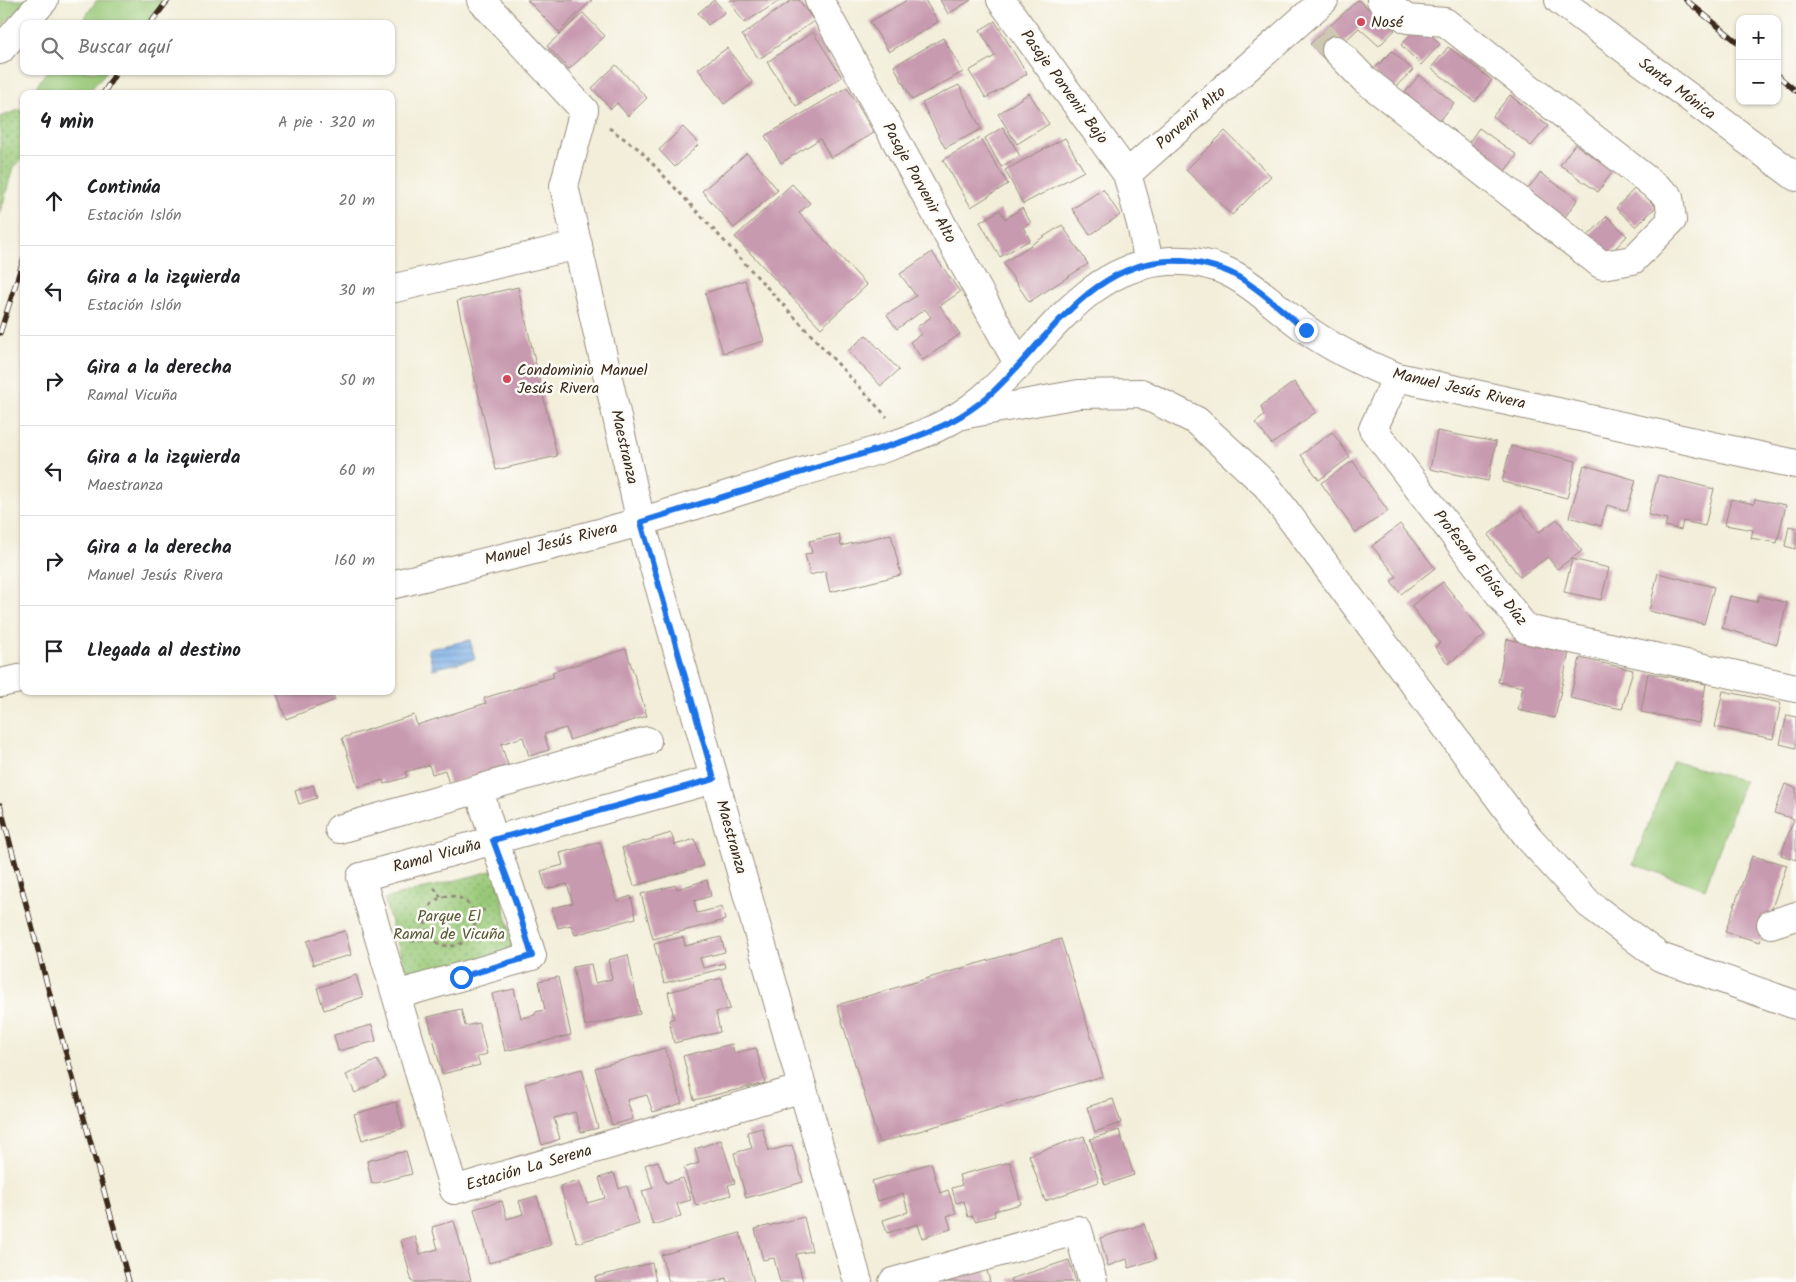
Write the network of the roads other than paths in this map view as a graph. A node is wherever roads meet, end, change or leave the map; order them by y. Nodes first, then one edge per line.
1 (44, 0) edge
2 (481, 0) edge
3 (1002, 0) edge
4 (1324, 0) edge
5 (1381, 0) edge
6 (1559, 0) edge
7 (828, 3) edge
8 (26, 20) edge
9 (20, 27) edge
10 (1320, 34) junction
11 (0, 50) edge
12 (1127, 174) junction
13 (1796, 178) edge
14 (578, 245) junction
15 (1149, 263) junction
16 (395, 288) edge
17 (1019, 365) junction
18 (1397, 376) junction
19 (962, 415) junction
20 (1796, 464) edge
21 (641, 522) junction
22 (395, 584) edge
23 (20, 679) edge
24 (0, 683) edge
25 (1796, 688) edge
26 (647, 741) dead end
27 (714, 779) junction
28 (479, 789) junction
29 (339, 828) dead end
30 (493, 840) junction
31 (361, 877) joint
32 (396, 995) junction
33 (1796, 1005) edge
34 (803, 1088) junction
35 (858, 1282) edge
36 (893, 1282) edge
37 (1093, 1282) edge

1 - 8 street
2 - 14 street, Maestranza
3 - 12 street, Pasaje Porvenir Bajo
4 - 10 street, Porvenir Alto
5 - 10 street
6 - 13 street, Santa Mónica
7 - 17 street, Pasaje Porvenir Alto
9 - 11 street
10 - 12 street, Porvenir Alto
12 - 15 street
14 - 16 street
14 - 21 street, Maestranza
15 - 17 street, Manuel Jesús Rivera
15 - 18 street, Manuel Jesús Rivera
17 - 19 street, Manuel Jesús Rivera
18 - 20 street, Manuel Jesús Rivera
18 - 25 street, Profesora Eloísa Díaz
19 - 21 street, Manuel Jesús Rivera
19 - 33 street
21 - 22 street, Manuel Jesús Rivera
21 - 27 street, Maestranza
23 - 24 street
26 - 28 street
27 - 30 street, Ramal Vicuña
27 - 34 street, Maestranza
28 - 29 street
28 - 30 street
30 - 31 street, Ramal Vicuña
30 - 32 street
31 - 32 street, Estación La Serena
32 - 34 street, Estación La Serena
34 - 35 street, Maestranza
36 - 37 street

